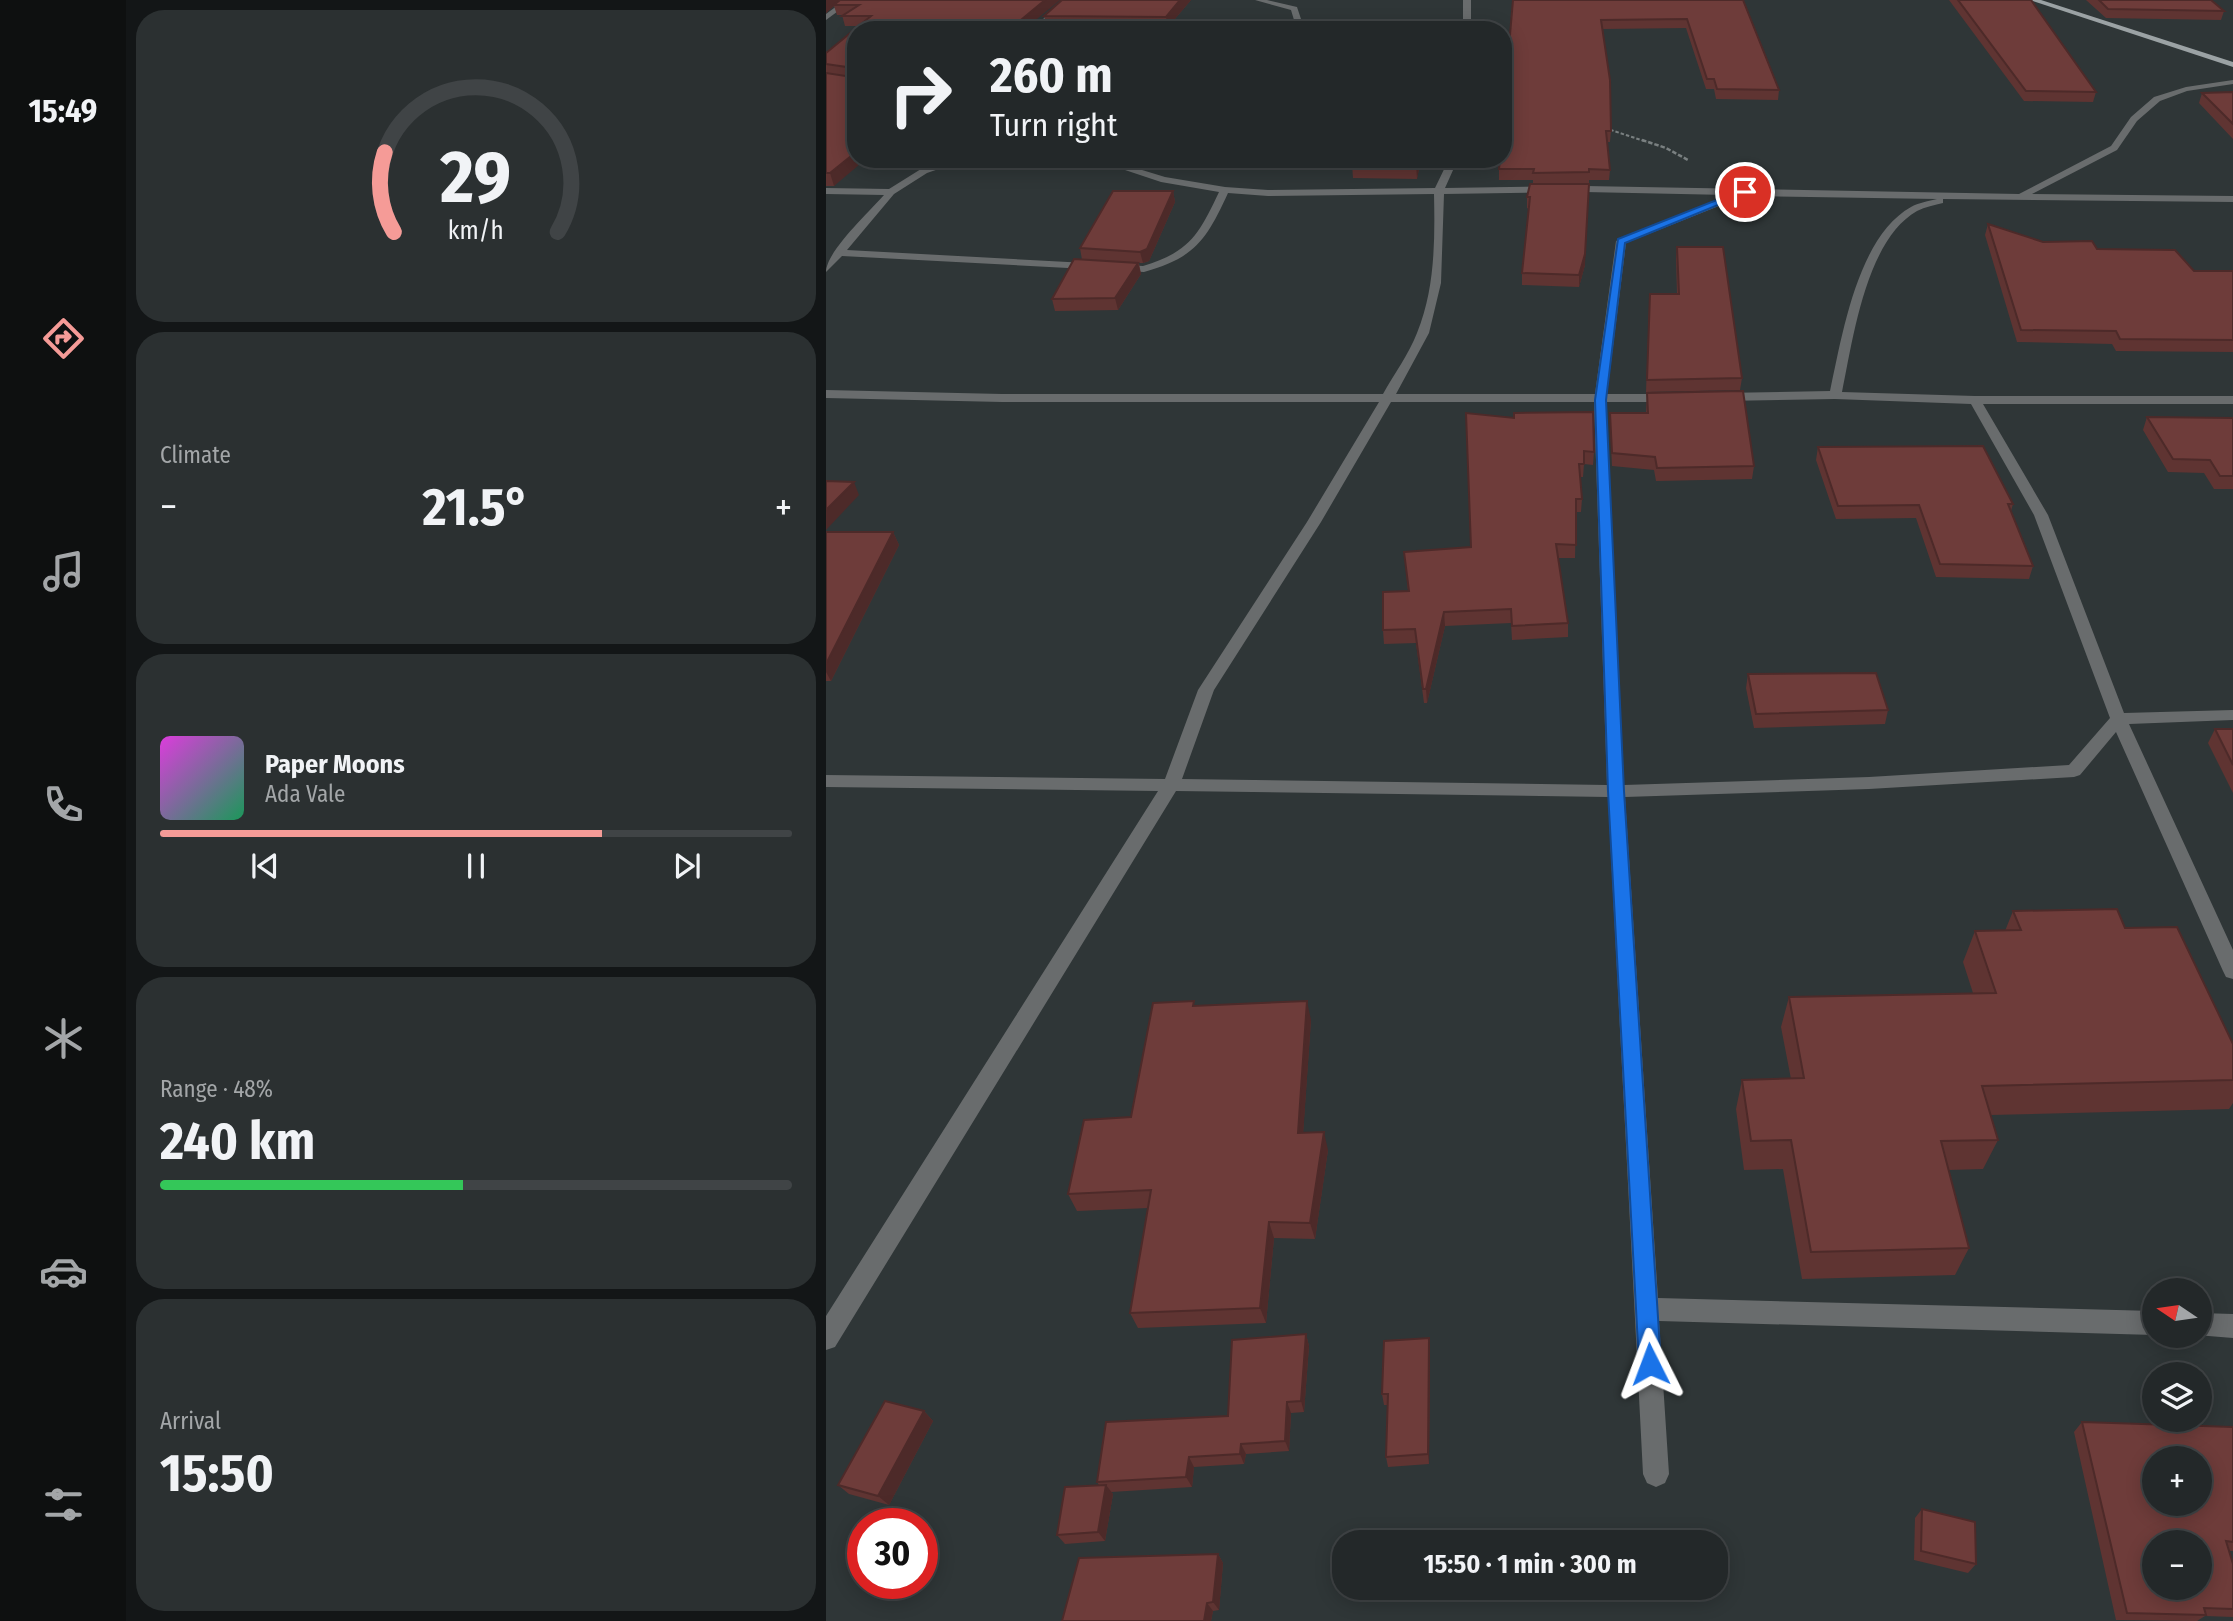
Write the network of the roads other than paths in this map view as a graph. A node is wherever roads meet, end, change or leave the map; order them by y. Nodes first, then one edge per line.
1 (849, 0) edge
2 (1068, 0) edge
3 (1259, 0) edge
4 (1467, 0) edge
5 (2034, 0) edge
6 (2046, 2) edge
7 (826, 18) edge
8 (1046, 21) edge
9 (1298, 21) edge
10 (1467, 21) edge
11 (2233, 65) edge
12 (2233, 82) edge
13 (926, 168) edge
14 (934, 168) edge
15 (1125, 168) edge
16 (1449, 168) edge
17 (924, 171) junction
18 (1225, 190) junction
19 (1438, 190) junction
20 (826, 191) edge
21 (891, 192) junction
22 (1745, 192) junction
23 (2022, 196) junction
24 (2233, 199) edge
25 (837, 253) junction
26 (826, 269) edge
27 (826, 394) edge
28 (1835, 395) junction
29 (1388, 397) junction
30 (1711, 397) edge
31 (1683, 398) edge
32 (1601, 400) junction
33 (1975, 400) junction
34 (2233, 400) edge
35 (2233, 715) edge
36 (2118, 719) junction
37 (826, 781) edge
38 (1171, 785) junction
39 (1616, 791) junction
40 (2233, 971) edge
41 (1647, 1309) junction
42 (2142, 1323) edge
43 (2212, 1325) edge
44 (2233, 1326) edge
45 (826, 1338) edge
46 (1656, 1474) dead end

1 - 7 street
2 - 8 street
3 - 9 street
4 - 10 street
5 - 6 main road
6 - 11 main road
12 - 23 street
13 - 17 street
14 - 17 street
15 - 18 street
16 - 19 street
17 - 21 street
18 - 19 street
18 - 25 street
19 - 22 street
19 - 29 street
20 - 21 street
21 - 25 street
22 - 23 street
22 - 32 street
23 - 24 street
23 - 28 street
25 - 26 street
27 - 29 street
28 - 30 street
28 - 33 street
29 - 32 street
29 - 38 street
31 - 32 street
32 - 39 street
33 - 34 street
33 - 36 street
35 - 36 street
36 - 39 street
36 - 40 street
37 - 38 street
38 - 39 street
38 - 45 street
39 - 41 street
41 - 42 street
41 - 46 street
43 - 44 street

